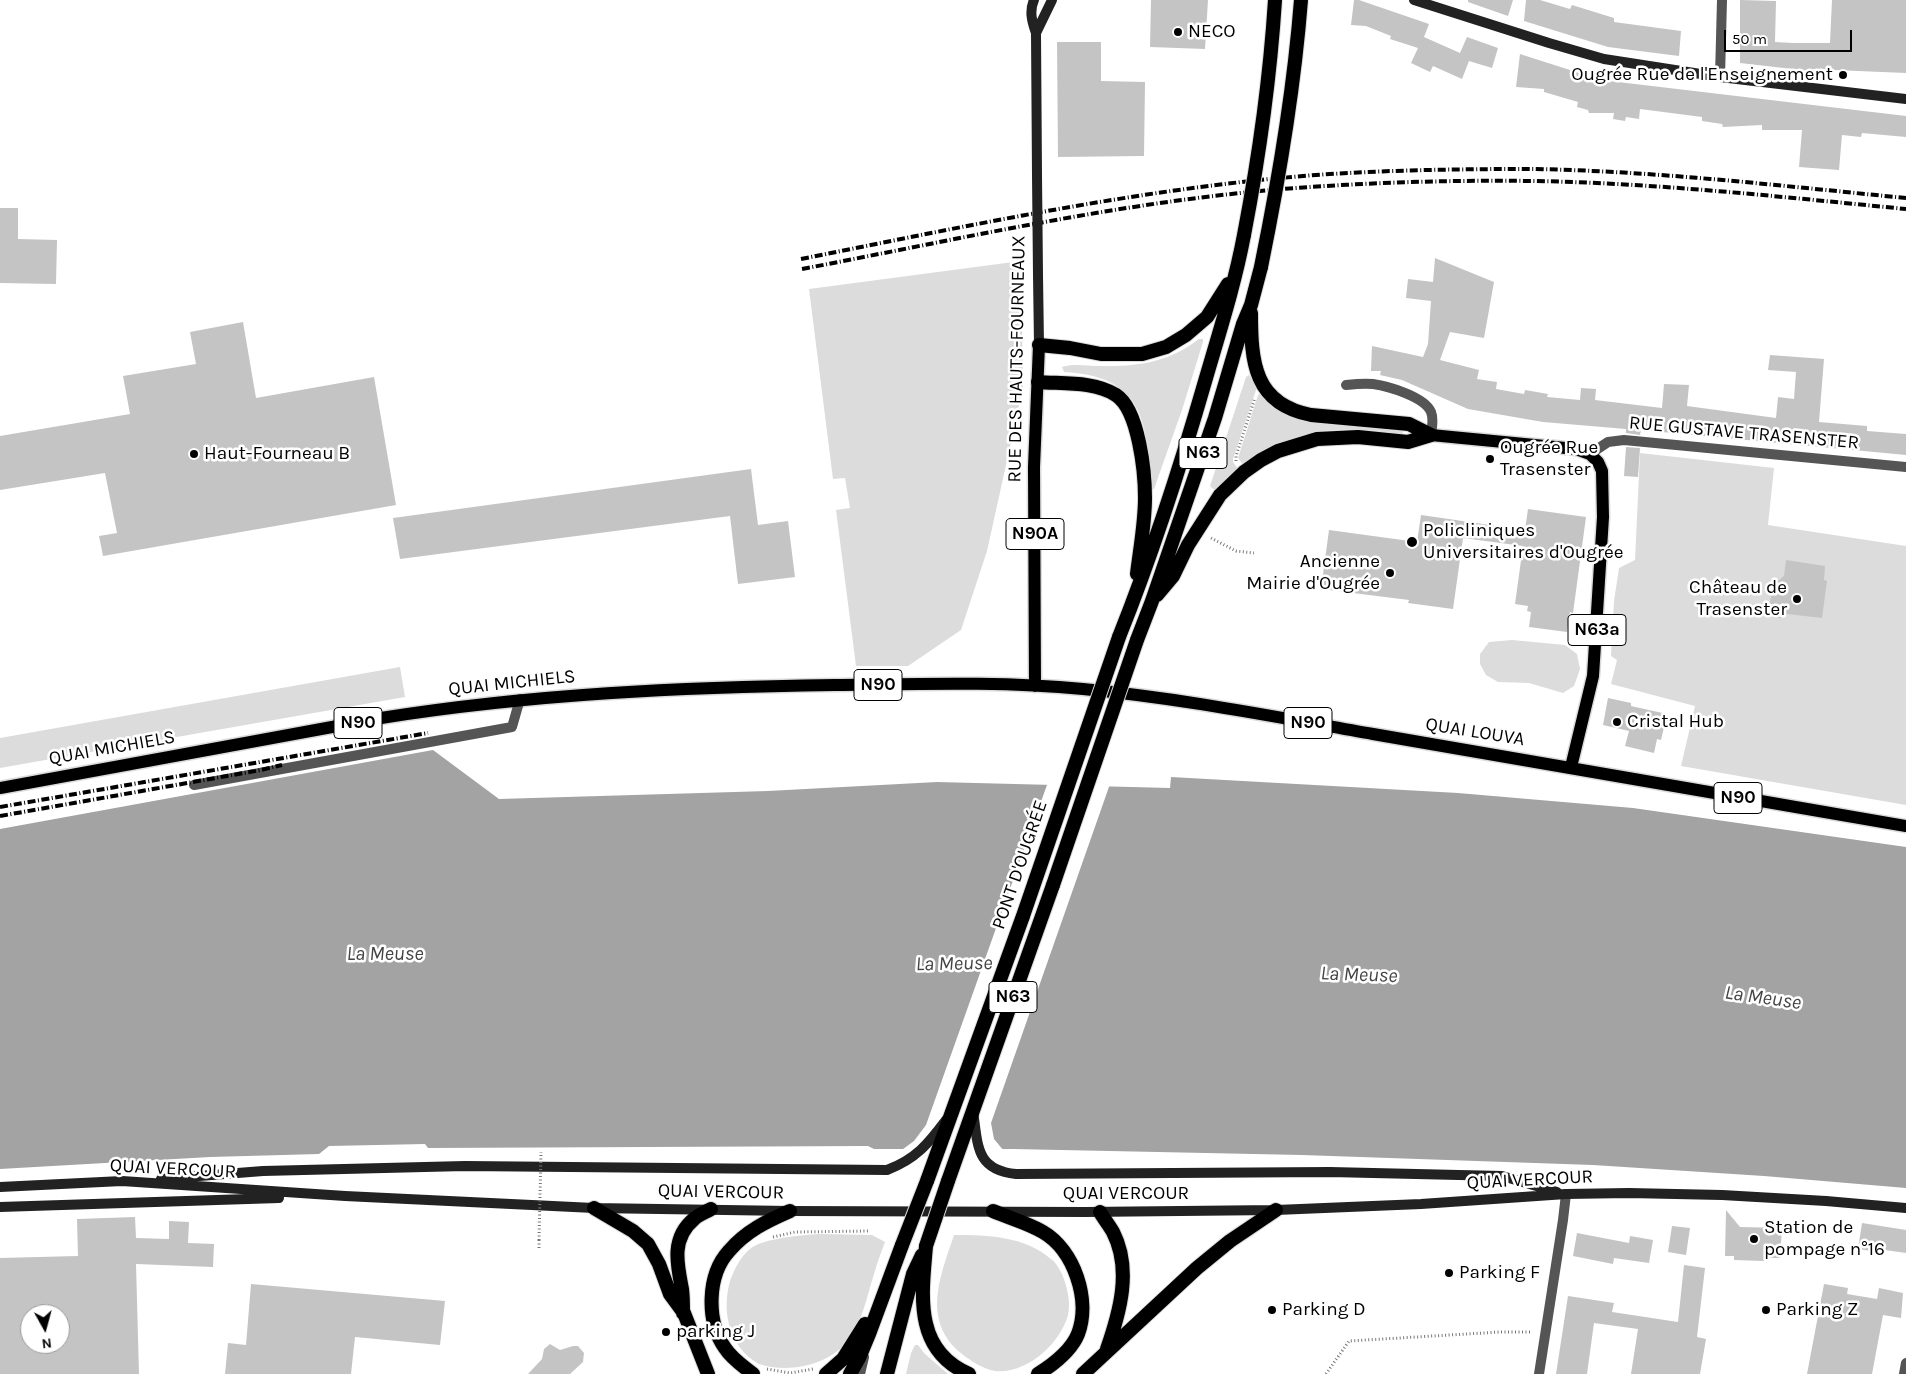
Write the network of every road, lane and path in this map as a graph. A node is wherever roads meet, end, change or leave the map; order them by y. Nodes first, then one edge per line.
1 (1034, 0) edge
2 (1052, 0) edge
3 (1275, 0) edge
4 (1301, 0) edge
5 (1414, 0) edge
6 (1722, 0) edge
7 (1036, 33) junction
8 (1720, 77) junction
9 (1906, 99) edge
10 (1238, 266) junction
11 (1252, 305) junction
12 (1039, 345) junction
13 (1038, 382) junction
14 (1346, 385) dead end
15 (1256, 393) dead end
16 (1431, 435) junction
17 (1590, 454) junction
18 (1240, 466) dead end
19 (1906, 467) edge
20 (1206, 535) dead end
21 (1254, 553) dead end
22 (1134, 600) junction
23 (1152, 601) junction
24 (1036, 686) junction
25 (520, 699) junction
26 (1571, 767) junction
27 (194, 785) dead end
28 (0, 788) edge
29 (1906, 826) edge
30 (953, 1109) junction
31 (973, 1110) junction
32 (541, 1152) dead end
33 (122, 1181) junction
34 (0, 1187) edge
35 (1566, 1194) junction
36 (345, 1196) junction
37 (0, 1207) edge
38 (594, 1208) junction
39 (1906, 1208) edge
40 (711, 1209) junction
41 (1276, 1210) junction
42 (790, 1211) junction
43 (993, 1212) junction
44 (1100, 1212) junction
45 (870, 1231) dead end
46 (770, 1239) dead end
47 (926, 1246) junction
48 (539, 1248) dead end
49 (890, 1276) junction
50 (684, 1313) junction
51 (1546, 1333) junction
52 (869, 1334) junction
53 (1106, 1352) junction
54 (1906, 1363) edge
55 (824, 1370) edge
56 (759, 1371) edge
57 (708, 1374) edge
58 (850, 1374) edge
59 (860, 1374) edge
60 (887, 1374) edge
61 (969, 1374) edge
62 (1038, 1374) edge
63 (1083, 1374) edge
64 (1326, 1374) edge
65 (1539, 1374) edge
66 (1904, 1374) edge

1 - 7 main road, RUE DES HAUTS-FOURNEAUX
2 - 7 main road
3 - 10 highway, N63, bridge
4 - 11 highway, N63, bridge
5 - 8 main road
6 - 8 street
7 - 12 main road, RUE DES HAUTS-FOURNEAUX, bridge
8 - 9 main road
10 - 12 highway
10 - 22 highway, N63
11 - 16 highway
11 - 23 highway, N63
12 - 13 main road, RUE DES HAUTS-FOURNEAUX / N90A
13 - 22 highway
13 - 24 main road, RUE DES HAUTS-FOURNEAUX / N90A
14 - 16 street
15 - 18 path
16 - 17 main road
16 - 23 highway
17 - 19 street, RUE GUSTAVE TRASENSTER
17 - 26 main road, N63a
20 - 21 path
22 - 30 highway, PONT D'OUGRÉE / N63, bridge
23 - 31 highway, PONT D'OUGRÉE / N63, bridge
24 - 25 main road, QUAI MICHIELS / N90
24 - 26 main road, QUAI LOUVA / N90
25 - 27 street
25 - 28 main road, QUAI MICHIELS / N90
26 - 29 main road, QUAI LOUVA / N90
30 - 33 main road
30 - 49 highway, PONT D'OUGRÉE / N63, bridge
31 - 35 main road
31 - 47 highway, PONT D'OUGRÉE / N63, bridge
32 - 48 path, bridge
33 - 34 main road, QUAI VERCOUR
33 - 36 main road, QUAI VERCOUR
35 - 39 main road, QUAI VERCOUR
35 - 41 main road, QUAI VERCOUR
35 - 51 street
36 - 37 main road, QUAI VERCOUR
36 - 38 main road, QUAI VERCOUR
38 - 40 main road, QUAI VERCOUR
38 - 50 highway
40 - 42 main road, QUAI VERCOUR
40 - 50 highway
41 - 44 main road, QUAI VERCOUR
41 - 53 highway
42 - 43 main road, QUAI VERCOUR
42 - 56 highway
43 - 44 main road, QUAI VERCOUR
43 - 62 highway
44 - 53 highway
45 - 46 path
47 - 60 highway, N63
47 - 61 highway
49 - 52 highway, N63
49 - 55 highway
50 - 57 highway
51 - 64 path
51 - 65 street
52 - 58 highway, N63
52 - 59 street
53 - 63 highway
54 - 66 street
55 - 56 path

